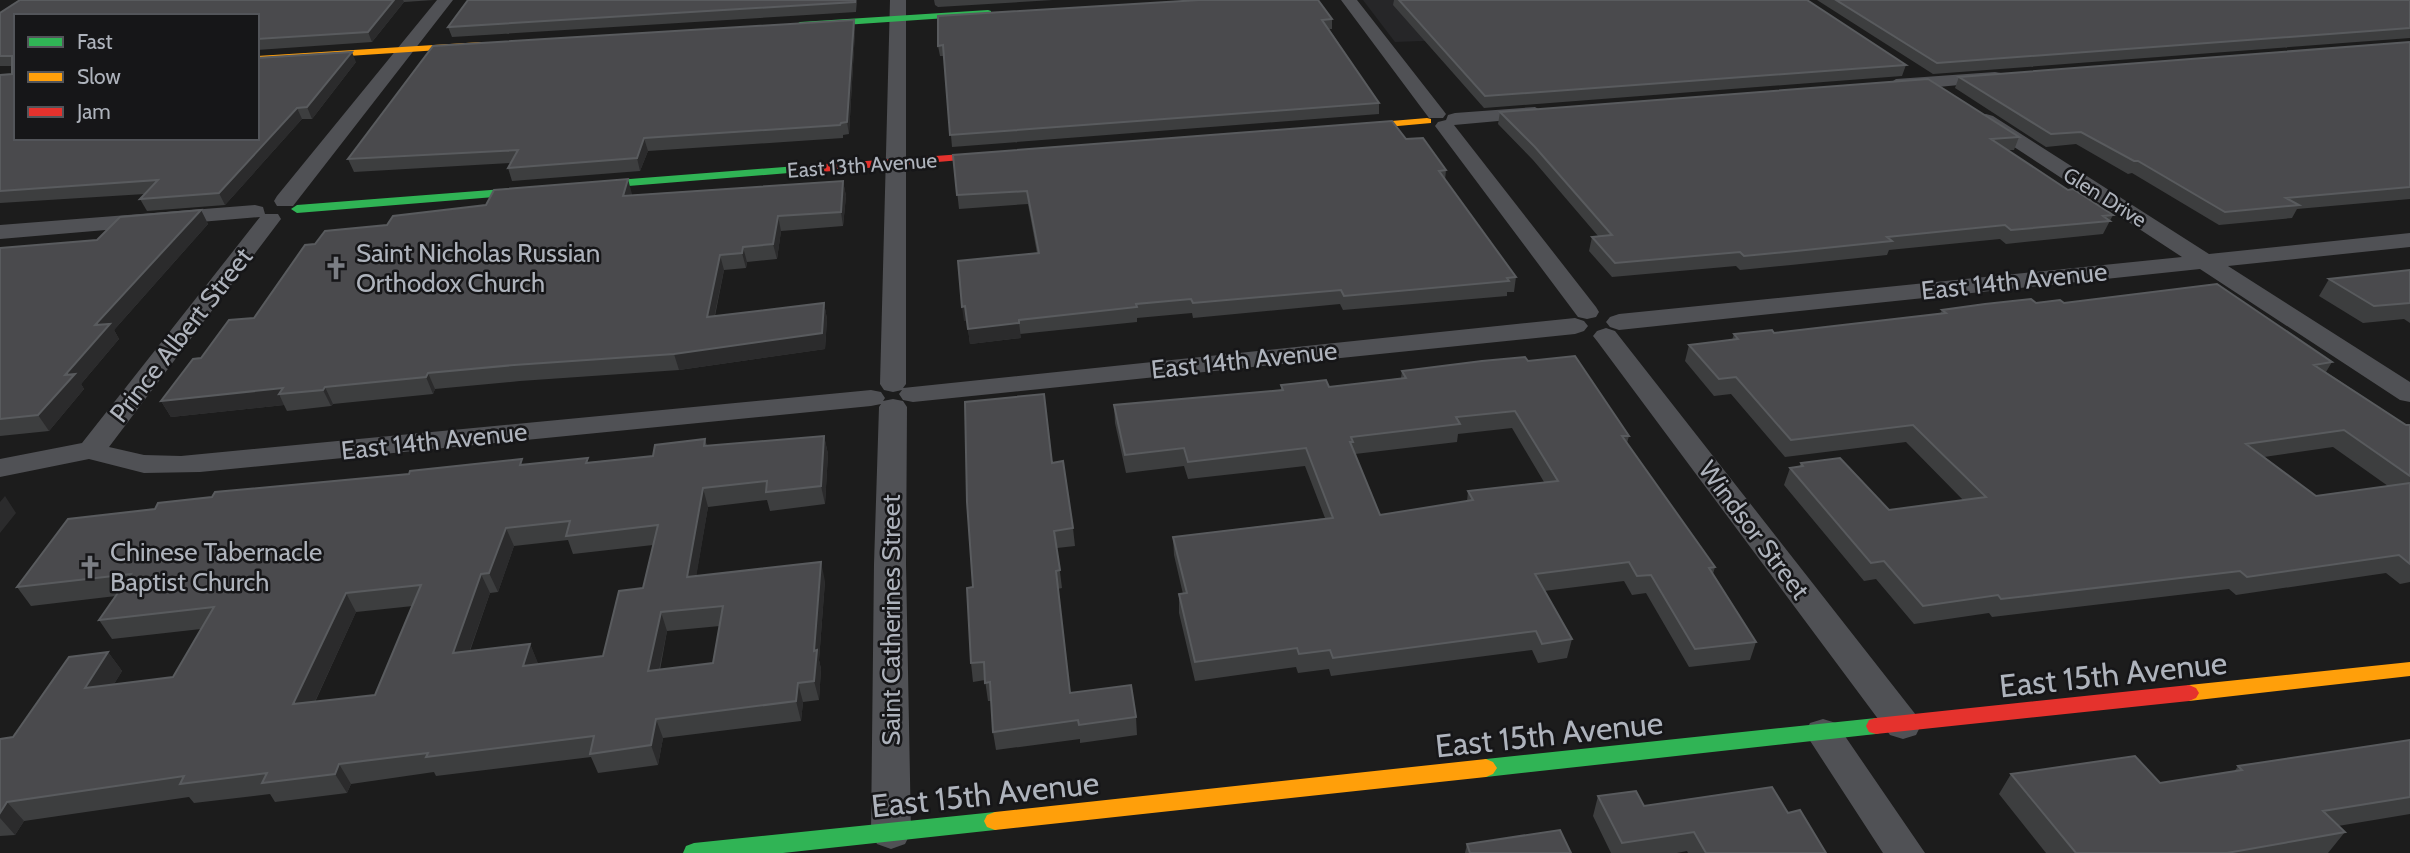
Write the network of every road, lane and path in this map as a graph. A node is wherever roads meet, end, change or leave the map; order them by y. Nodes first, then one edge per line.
1 (444, 0) edge
2 (1349, 0) edge
3 (898, 10) edge
4 (1009, 12) edge
5 (789, 26) edge
6 (502, 44) edge
7 (406, 50) junction
8 (259, 59) edge
9 (1901, 65) edge
10 (2013, 76) edge
11 (1928, 82) junction
12 (1883, 86) edge
13 (1551, 112) edge
14 (1441, 120) junction
15 (1330, 129) edge
16 (1023, 153) edge
17 (896, 162) junction
18 (277, 210) junction
19 (0, 232) edge
20 (2410, 240) edge
21 (2204, 261) junction
22 (1597, 324) junction
23 (2410, 394) edge
24 (893, 396) junction
25 (92, 450) junction
26 (0, 468) edge
27 (2410, 669) edge
28 (1903, 725) junction
29 (1823, 733) junction
30 (891, 832) junction
31 (790, 848) edge
32 (694, 853) edge
33 (1905, 853) edge

1 - 7 street, Prince Albert Street
2 - 14 street, Windsor Street
3 - 4 street
3 - 5 street
3 - 17 street, Saint Catherines Street
6 - 7 street
7 - 8 street
7 - 18 street, Prince Albert Street
9 - 11 street, Glen Drive
10 - 11 street
11 - 12 street
11 - 21 street, Glen Drive
13 - 14 street
14 - 15 street
14 - 22 street, Windsor Street
16 - 17 street, East 13th Avenue
17 - 18 street, East 13th Avenue
17 - 24 street, Saint Catherines Street
18 - 19 street, East 13th Avenue
18 - 25 street, Prince Albert Street
20 - 21 street, East 14th Avenue
21 - 22 street, East 14th Avenue
21 - 23 street, Glen Drive
22 - 24 street, East 14th Avenue
22 - 28 street, Windsor Street
24 - 25 street, East 14th Avenue
24 - 30 street, Saint Catherines Street
25 - 26 street, East 14th Avenue
27 - 28 street, East 15th Avenue
28 - 29 street, East 15th Avenue
29 - 30 street, East 15th Avenue
29 - 33 street
30 - 31 street, East 15th Avenue
31 - 32 street, East 15th Avenue

